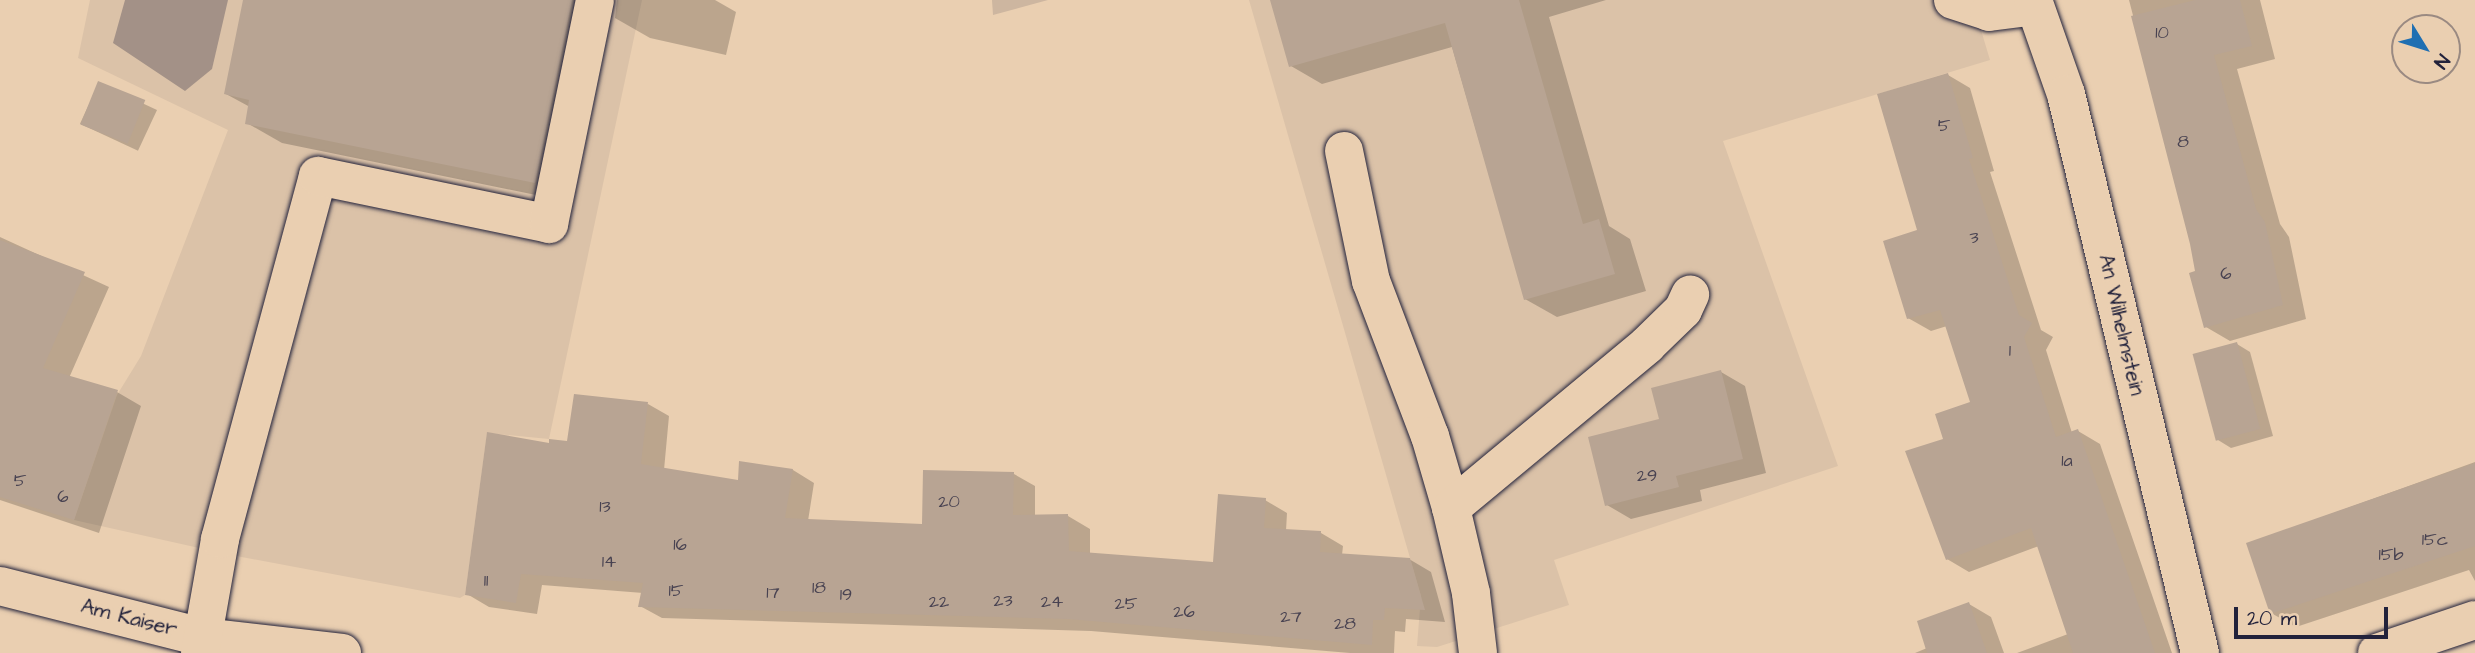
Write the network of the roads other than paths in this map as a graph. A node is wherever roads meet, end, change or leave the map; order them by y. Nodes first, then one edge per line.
1 (595, 0) edge
2 (1953, 0) edge
3 (2034, 3) edge
4 (1344, 151) dead end
5 (1690, 295) dead end
6 (1451, 508) junction
7 (0, 586) edge
8 (2475, 620) edge
9 (201, 645) edge
10 (342, 653) edge
11 (1478, 653) edge
12 (2200, 653) edge
13 (2377, 653) edge

1 - 9 street
2 - 3 street
3 - 12 street, An Wilhelmstein
4 - 6 street
5 - 6 street
6 - 11 street
7 - 9 street, Am Kaiser
8 - 13 street
9 - 10 street, Am Kaiser

